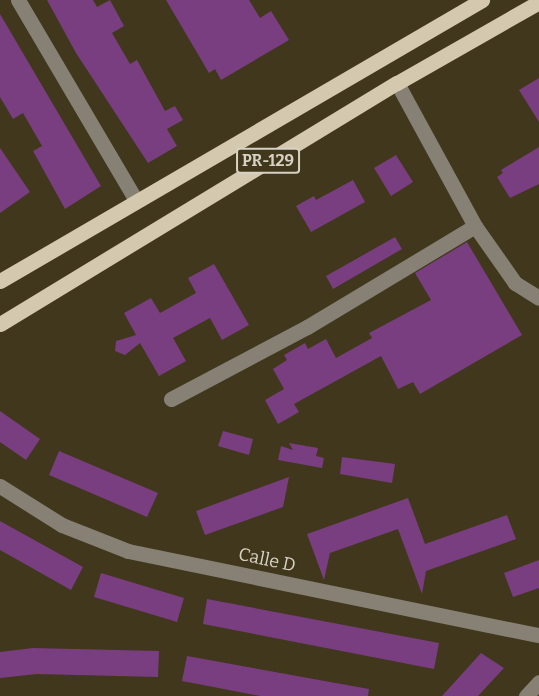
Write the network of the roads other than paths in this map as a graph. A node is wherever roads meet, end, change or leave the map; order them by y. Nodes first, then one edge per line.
1 (18, 0) edge
2 (482, 0) edge
3 (539, 2) edge
4 (397, 83) junction
5 (135, 200) junction
6 (475, 226) junction
7 (0, 281) edge
8 (539, 298) edge
9 (0, 324) edge
10 (171, 399) dead end
11 (0, 486) edge
12 (539, 635) edge
13 (539, 682) edge
14 (526, 696) edge

1 - 5 street
2 - 5 main road, PR-129
3 - 4 main road, PR-129
4 - 6 street
4 - 9 main road, PR-129
5 - 7 main road, PR-129
6 - 8 street
6 - 10 street
11 - 12 street, Calle D
13 - 14 street

